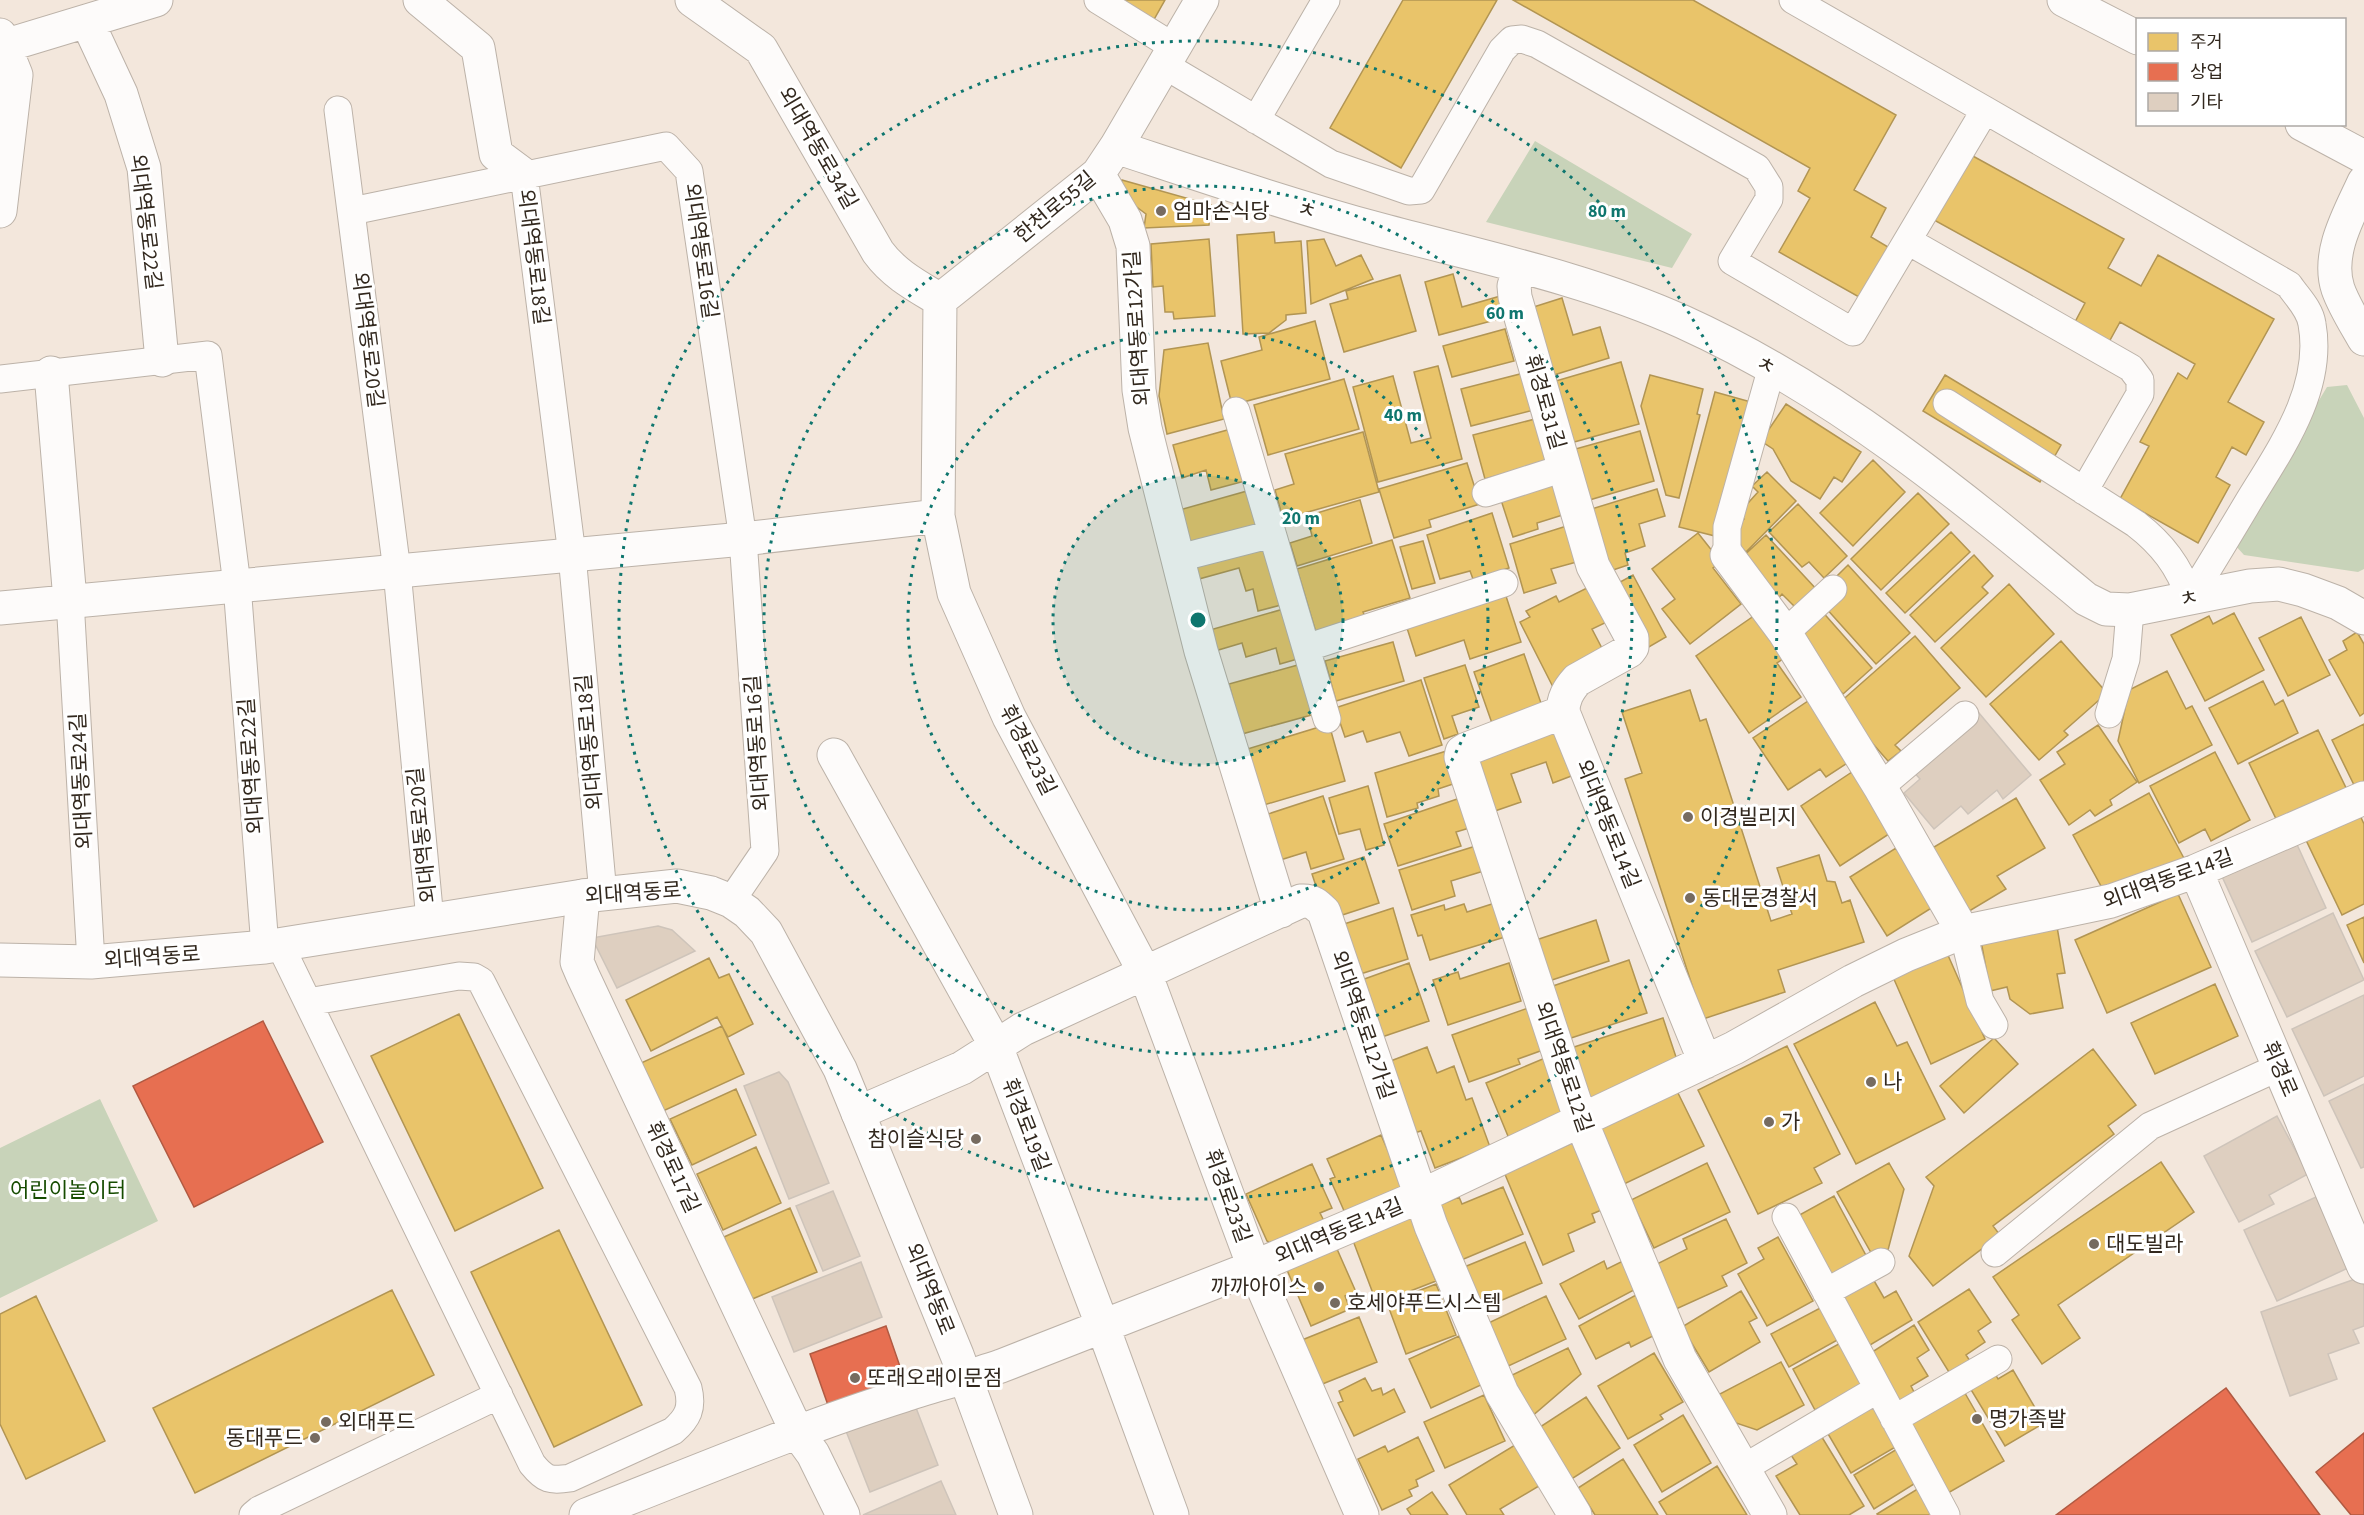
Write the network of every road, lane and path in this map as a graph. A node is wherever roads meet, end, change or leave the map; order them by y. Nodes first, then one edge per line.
1 (156, 0) edge
2 (420, 0) edge
3 (692, 0) edge
4 (1098, 0) edge
5 (1202, 0) edge
6 (1326, 0) edge
7 (1793, 0) edge
8 (2064, 0) edge
9 (87, 21) junction
10 (2136, 37) edge
11 (2, 41) edge
12 (1169, 56) junction
13 (338, 110) dead end
14 (1985, 110) junction
15 (1256, 120) junction
16 (2306, 126) edge
17 (1116, 147) junction
18 (2364, 157) edge
19 (1098, 174) junction
20 (524, 175) junction
21 (2364, 182) edge
22 (0, 211) edge
23 (352, 211) junction
24 (1908, 241) junction
25 (1520, 267) junction
26 (940, 300) junction
27 (2364, 339) edge
28 (162, 360) junction
29 (1772, 368) junction
30 (51, 373) junction
31 (0, 379) edge
32 (1947, 403) dead end
33 (1236, 411) dead end
34 (1564, 468) junction
35 (2084, 491) junction
36 (1486, 493) dead end
37 (938, 516) junction
38 (1272, 534) junction
39 (743, 539) junction
40 (572, 555) junction
41 (1727, 555) joint
42 (1179, 558) junction
43 (397, 571) junction
44 (1504, 583) dead end
45 (237, 585) junction
46 (1833, 589) dead end
47 (2190, 598) junction
48 (70, 600) junction
49 (0, 608) edge
50 (2130, 610) junction
51 (2364, 618) edge
52 (1785, 633) junction
53 (1306, 648) junction
54 (1563, 712) junction
55 (2109, 714) dead end
56 (1965, 715) dead end
57 (1327, 719) dead end
58 (834, 755) dead end
59 (1880, 787) junction
60 (2364, 798) edge
61 (2196, 871) junction
62 (593, 895) junction
63 (731, 901) junction
64 (1281, 911) junction
65 (430, 920) junction
66 (1963, 932) junction
67 (273, 946) junction
68 (0, 960) edge
69 (91, 962) junction
70 (1145, 973) junction
71 (308, 1002) junction
72 (1994, 1025) dead end
73 (996, 1046) junction
74 (1704, 1062) junction
75 (2279, 1067) junction
76 (858, 1113) junction
77 (1581, 1121) junction
78 (1421, 1196) junction
79 (1785, 1217) dead end
80 (1995, 1253) dead end
81 (1881, 1262) dead end
82 (1254, 1267) junction
83 (2364, 1267) edge
84 (1826, 1292) junction
85 (1103, 1327) junction
86 (1998, 1359) dead end
87 (966, 1379) junction
88 (1878, 1389) junction
89 (499, 1395) junction
90 (1894, 1419) junction
91 (798, 1432) junction
92 (1742, 1469) junction
93 (254, 1515) edge
94 (586, 1515) edge
95 (843, 1515) edge
96 (1016, 1515) edge
97 (1172, 1515) edge
98 (1362, 1515) edge
99 (1575, 1515) edge
100 (1770, 1515) edge
101 (1946, 1515) edge

1 - 9 street
2 - 20 street, 외대역동로18길
3 - 26 street, 외대역동로34길
4 - 12 lane
5 - 12 street, 한천로55길
6 - 15 lane
7 - 14 lane
8 - 10 street
9 - 11 street
9 - 28 street, 외대역동로22길
11 - 22 street
12 - 15 lane
12 - 17 street, 한천로55길
13 - 23 lane, 외대역동로20길
14 - 24 lane
14 - 47 lane
15 - 24 lane
16 - 18 street
17 - 19 street, 한천로55길
17 - 25 street, ㅊ
19 - 26 street, 한천로55길
19 - 42 street, 외대역동로12가길
20 - 23 lane, 외대역동로16길
20 - 39 lane, 외대역동로16길
20 - 40 lane, 외대역동로18길
21 - 27 street
23 - 43 lane, 외대역동로20길
24 - 35 lane
25 - 29 street, ㅊ
25 - 34 street, 휘경로31길
26 - 37 street, 휘경로23길
28 - 30 lane, 외대역동로22길
28 - 45 lane, 외대역동로22길
29 - 41 lane
29 - 50 street, ㅊ
30 - 31 lane, 외대역동로22길
30 - 48 street, 외대역동로24길
32 - 35 lane
33 - 38 lane
34 - 36 lane, 휘경로31길
34 - 54 street, 휘경로31길
35 - 47 lane
37 - 39 street
37 - 70 street, 휘경로23길
38 - 42 lane
38 - 53 lane
39 - 40 street
39 - 63 lane, 외대역동로16길
40 - 43 street
40 - 62 lane, 외대역동로18길
41 - 52 street
42 - 64 street, 외대역동로12가길
43 - 45 street
43 - 65 lane, 외대역동로20길
44 - 53 lane
45 - 48 street
45 - 67 lane, 외대역동로22길
46 - 52 lane
47 - 50 street, ㅊ
47 - 51 street, ㅊ
48 - 49 street
48 - 69 lane, 외대역동로24길
50 - 55 lane
52 - 59 street
53 - 57 lane
54 - 74 street, 외대역동로14길
54 - 77 street, 외대역동로12길
56 - 59 lane
58 - 73 street, 휘경로19길
59 - 66 street
60 - 61 street, 외대역동로14길
61 - 66 street, 외대역동로14길
61 - 75 street, 휘경로
62 - 63 street, 외대역동로
62 - 65 street, 외대역동로
62 - 91 street, 휘경로17길
63 - 76 street, 외대역동로
64 - 70 street
64 - 78 street, 외대역동로12가길
65 - 67 street, 외대역동로
66 - 72 lane
66 - 74 street, 외대역동로14길
67 - 69 street, 외대역동로
67 - 71 lane
68 - 69 street, 외대역동로
70 - 73 street
70 - 82 street, 휘경로23길
71 - 89 lane
71 - 89 lane
73 - 76 street
73 - 85 street, 휘경로19길
74 - 77 street, 외대역동로14길
75 - 80 lane
75 - 83 street, 휘경로
76 - 87 street, 외대역동로
77 - 78 street, 외대역동로14길
77 - 92 street, 외대역동로12길
78 - 82 street, 외대역동로14길
78 - 99 street, 외대역동로12가길
79 - 84 lane
81 - 84 lane
82 - 85 street, 외대역동로14길
82 - 98 street, 휘경로23길
84 - 88 lane
85 - 87 street, 외대역동로14길
85 - 97 street, 휘경로19길
86 - 90 lane
87 - 91 street, 외대역동로14길
87 - 96 street, 외대역동로
88 - 90 lane
88 - 92 lane
89 - 93 lane
90 - 101 lane
91 - 94 street
91 - 95 street, 휘경로17길
92 - 100 street, 외대역동로12길

